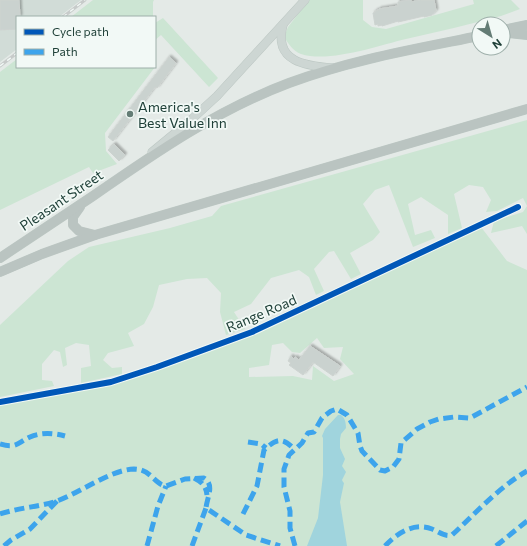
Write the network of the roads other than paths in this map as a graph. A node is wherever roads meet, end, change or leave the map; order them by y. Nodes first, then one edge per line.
1 (305, 0) edge
2 (283, 24) junction
3 (527, 25) edge
4 (511, 29) edge
5 (511, 32) edge
6 (527, 35) edge
7 (471, 38) edge
8 (336, 68) junction
9 (525, 108) edge
10 (118, 178) junction
11 (86, 200) junction
12 (518, 207) dead end
13 (95, 235) junction
14 (0, 258) edge
15 (0, 272) edge
16 (0, 402) edge

1 - 2 main road
2 - 8 main road
2 - 10 main road
3 - 4 highway
5 - 6 highway
7 - 8 highway, Pleasant Street
8 - 10 highway, Pleasant Street
9 - 13 highway
10 - 11 highway, Pleasant Street
11 - 13 highway
11 - 14 highway, Pleasant Street
12 - 16 street, Range Road
13 - 15 highway

